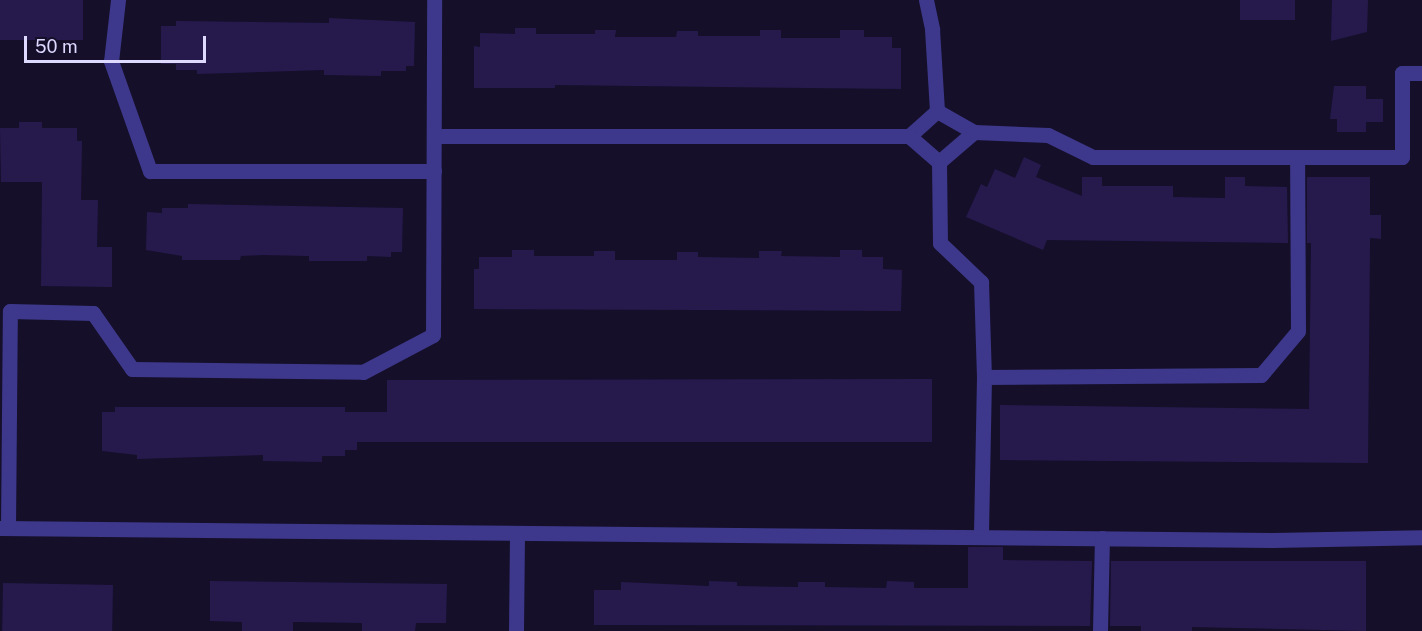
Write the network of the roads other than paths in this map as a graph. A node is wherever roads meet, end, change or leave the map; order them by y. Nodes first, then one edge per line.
1 (118, 0) edge
2 (434, 0) edge
3 (926, 0) edge
4 (1422, 73) edge
5 (938, 111) junction
6 (974, 132) junction
7 (434, 136) junction
8 (909, 136) junction
9 (1297, 157) junction
10 (939, 162) junction
11 (434, 171) junction
12 (984, 376) junction
13 (4, 528) edge
14 (517, 533) junction
15 (981, 537) junction
16 (1422, 537) edge
17 (1102, 538) junction
18 (516, 631) edge
19 (1100, 631) edge

1 - 11 street
2 - 7 street
3 - 5 street
4 - 9 street
5 - 6 street
5 - 8 street
6 - 9 street
6 - 10 street
7 - 8 street
7 - 11 street
8 - 10 street
9 - 12 street
10 - 12 street
11 - 13 street
12 - 15 street
13 - 14 street
14 - 15 street
14 - 18 street
15 - 17 street
16 - 17 street
17 - 19 street

